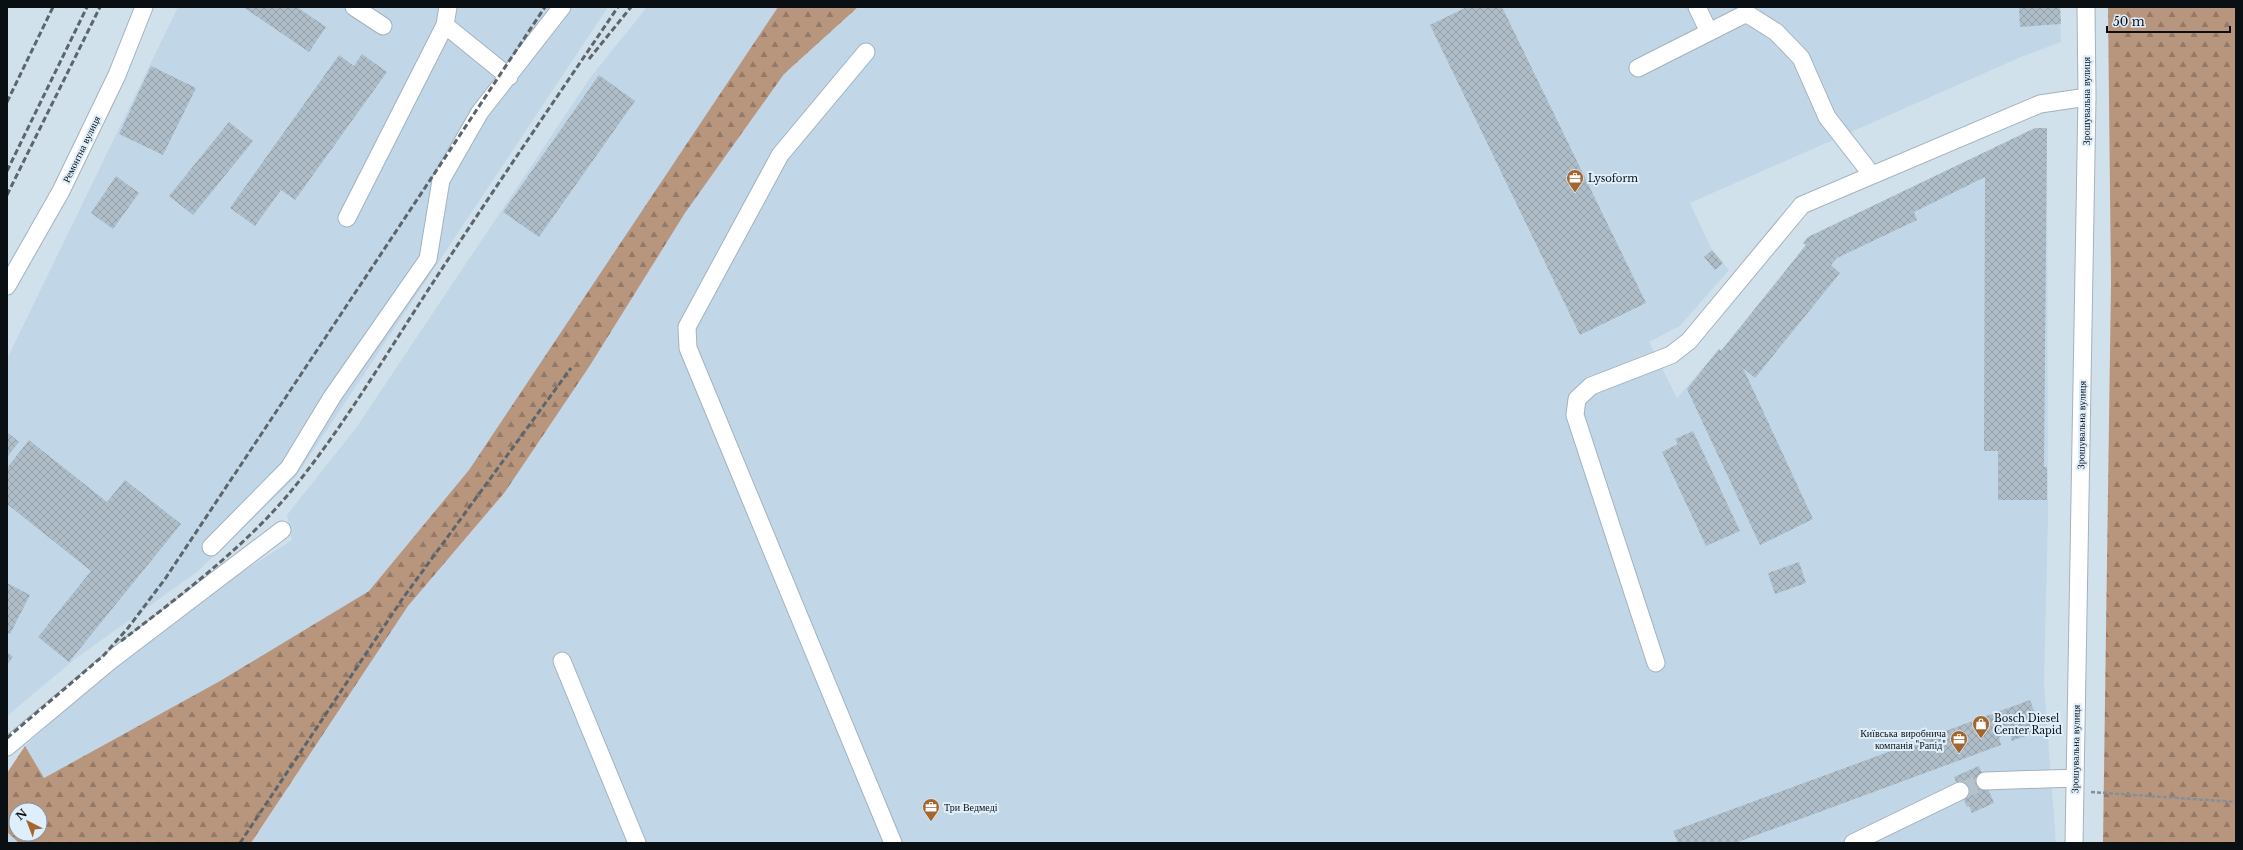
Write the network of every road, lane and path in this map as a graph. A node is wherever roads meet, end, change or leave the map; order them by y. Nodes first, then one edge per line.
1 (144, 7) edge
2 (354, 7) edge
3 (448, 7) edge
4 (562, 7) edge
5 (1697, 7) edge
6 (2086, 7) edge
7 (444, 25) junction
8 (383, 26) dead end
9 (1709, 32) junction
10 (866, 52) dead end
11 (1638, 68) dead end
12 (509, 76) junction
13 (2087, 97) junction
14 (1872, 175) junction
15 (347, 218) dead end
16 (7, 286) edge
17 (282, 530) dead end
18 (211, 547) dead end
19 (562, 661) dead end
20 (1656, 663) dead end
21 (7, 747) edge
22 (1985, 781) tunnel mouth
23 (2074, 784) junction
24 (1960, 790) tunnel mouth
25 (2236, 802) edge
26 (637, 843) edge
27 (893, 843) edge
28 (1853, 843) edge
29 (2074, 843) edge

1 - 16 street, Ремонтна вулиця
2 - 8 street
3 - 7 street
4 - 12 street
5 - 9 street
6 - 13 street, Зрошувальна вулиця
7 - 12 street
7 - 15 street
9 - 11 street
9 - 14 street
10 - 27 street
12 - 18 street
13 - 14 street
13 - 23 street, Зрошувальна вулиця
14 - 20 street
17 - 21 street
19 - 26 street
22 - 23 street
23 - 25 path
23 - 29 street, Зрошувальна вулиця
24 - 28 street

